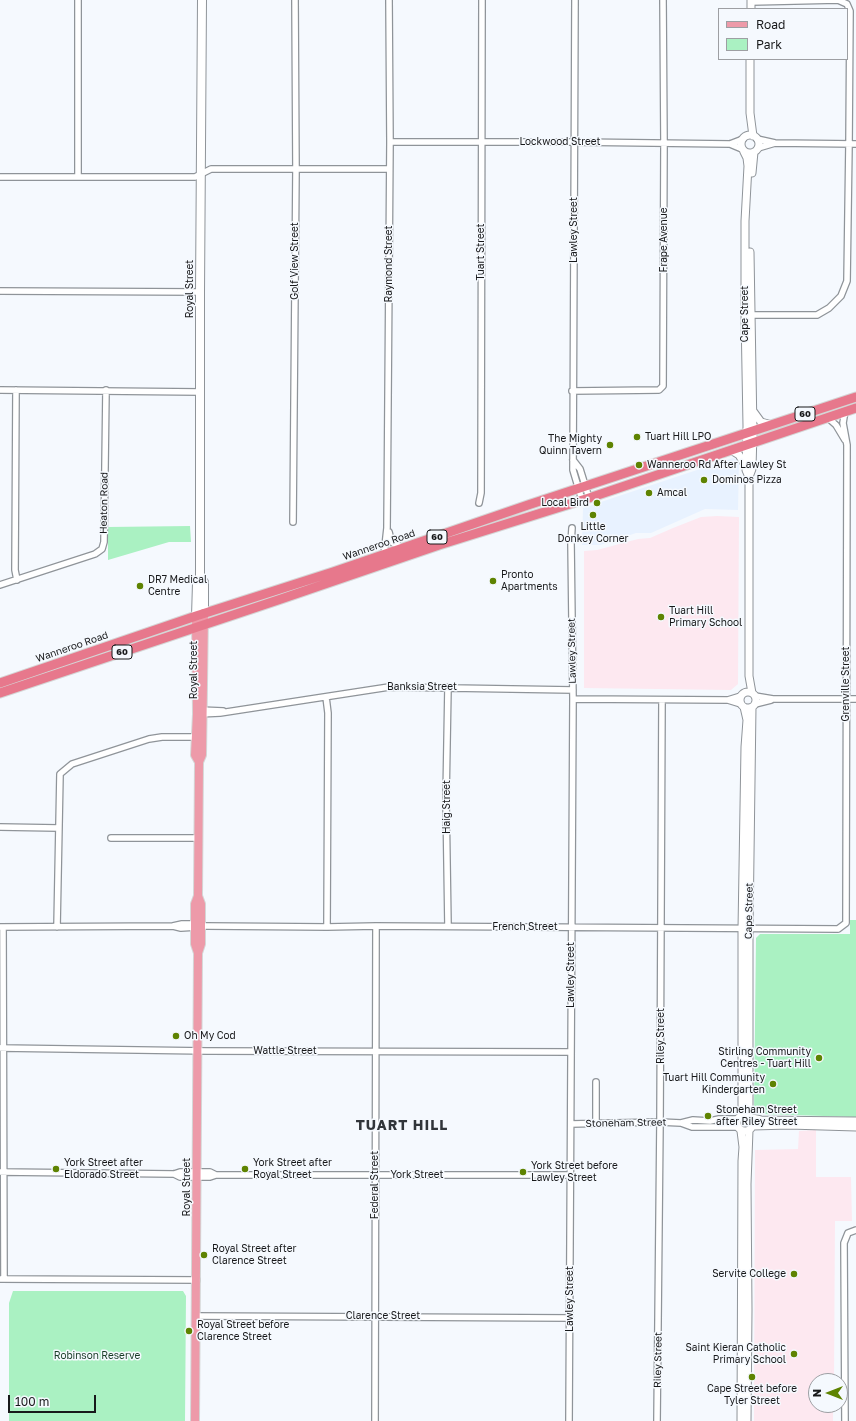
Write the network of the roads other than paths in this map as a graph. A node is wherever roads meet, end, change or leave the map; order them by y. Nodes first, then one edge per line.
1 (78, 0) edge
2 (202, 0) edge
3 (295, 0) edge
4 (389, 0) edge
5 (482, 0) edge
6 (575, 0) edge
7 (663, 0) edge
8 (751, 4) edge
9 (750, 60) edge
10 (750, 113) junction
11 (744, 138) junction
12 (755, 138) junction
13 (390, 142) junction
14 (575, 142) junction
15 (482, 143) junction
16 (664, 143) junction
17 (775, 143) junction
18 (730, 144) junction
19 (849, 144) junction
20 (856, 144) edge
21 (743, 150) junction
22 (756, 150) junction
23 (296, 169) junction
24 (389, 169) junction
25 (201, 174) junction
26 (0, 177) edge
27 (78, 177) junction
28 (0, 291) edge
29 (200, 292) junction
30 (748, 315) junction
31 (0, 390) edge
32 (16, 390) junction
33 (106, 390) junction
34 (572, 391) junction
35 (200, 392) junction
36 (856, 397) edge
37 (856, 408) edge
38 (753, 411) junction
39 (845, 412) junction
40 (827, 417) junction
41 (772, 425) junction
42 (750, 433) junction
43 (750, 444) junction
44 (848, 445) junction
45 (731, 450) junction
46 (659, 462) junction
47 (691, 463) junction
48 (746, 467) junction
49 (657, 475) junction
50 (749, 477) junction
51 (600, 482) junction
52 (582, 488) junction
53 (586, 499) junction
54 (480, 503) dead end
55 (293, 522) dead end
56 (388, 528) junction
57 (572, 528) dead end
58 (404, 548) junction
59 (384, 555) junction
60 (17, 580) junction
61 (0, 585) edge
62 (200, 615) junction
63 (200, 626) junction
64 (749, 676) junction
65 (0, 683) edge
66 (448, 687) junction
67 (573, 690) junction
68 (0, 693) edge
69 (742, 694) junction
70 (754, 694) junction
71 (326, 696) junction
72 (573, 699) junction
73 (773, 699) junction
74 (846, 699) junction
75 (856, 699) edge
76 (662, 700) junction
77 (728, 700) junction
78 (754, 705) junction
79 (742, 706) junction
80 (200, 712) junction
81 (199, 737) junction
82 (0, 828) edge
83 (58, 828) junction
84 (111, 838) dead end
85 (198, 838) junction
86 (846, 923) joint
87 (197, 926) junction
88 (376, 926) junction
89 (448, 926) junction
90 (2, 927) edge
91 (57, 927) junction
92 (327, 927) junction
93 (571, 927) junction
94 (661, 928) junction
95 (746, 929) junction
96 (2, 1048) edge
97 (197, 1050) junction
98 (376, 1051) junction
99 (571, 1052) junction
100 (596, 1082) dead end
101 (743, 1121) junction
102 (856, 1121) edge
103 (660, 1122) junction
104 (571, 1124) junction
105 (596, 1124) junction
106 (856, 1127) edge
107 (751, 1128) junction
108 (2, 1172) edge
109 (197, 1174) junction
110 (376, 1175) junction
111 (570, 1175) junction
112 (856, 1230) edge
113 (2, 1279) edge
114 (197, 1280) junction
115 (196, 1316) junction
116 (375, 1316) junction
117 (570, 1318) junction
118 (195, 1421) edge
119 (375, 1421) edge
120 (569, 1421) edge
121 (657, 1421) edge
122 (741, 1421) edge
123 (748, 1421) edge
124 (845, 1421) edge

1 - 27 street
2 - 25 main road, Royal Street
3 - 23 street, Golf View Street
4 - 13 street, Raymond Street
5 - 15 street, Tuart Street
6 - 14 street, Lawley Street
7 - 16 street, Frape Avenue
8 - 19 street
9 - 10 street
10 - 11 street
10 - 12 street
11 - 12 street
11 - 18 street, Lockwood Street
11 - 21 street
12 - 17 street
12 - 22 street
13 - 15 street, Lockwood Street
13 - 24 street, Raymond Street
14 - 15 street, Lockwood Street
14 - 16 street, Lockwood Street
14 - 34 street, Lawley Street
15 - 54 street, Tuart Street
16 - 18 street, Lockwood Street
16 - 34 street, Frape Avenue
17 - 19 street
17 - 22 street
18 - 21 street, Lockwood Street
19 - 20 street
19 - 30 street
21 - 22 street
21 - 30 street, Cape Street
22 - 30 street, Cape Street
23 - 24 street
23 - 25 street
23 - 55 street, Golf View Street
24 - 56 street, Raymond Street
25 - 27 street
25 - 29 main road, Royal Street
26 - 27 street
28 - 29 street
29 - 35 main road, Royal Street
30 - 38 street, Cape Street
30 - 42 street, Cape Street
31 - 32 street
32 - 33 street
32 - 60 street
33 - 35 street
33 - 60 street, Heaton Road
34 - 52 street, Lawley Street
35 - 62 main road, Royal Street
36 - 41 highway, Wanneroo Road / 60
37 - 39 highway, Wanneroo Road / 60
38 - 41 street
38 - 42 street, Cape Street
39 - 40 highway, Wanneroo Road / 60
39 - 44 street, Grenville Street
40 - 43 highway, Wanneroo Road / 60
40 - 44 street
41 - 42 highway, Wanneroo Road / 60
42 - 43 street, Cape Street
42 - 46 highway, Wanneroo Road / 60
43 - 45 highway, Wanneroo Road / 60
43 - 48 street, Cape Street
43 - 50 street, Cape Street
44 - 74 street, Grenville Street
45 - 47 highway, Wanneroo Road / 60
45 - 48 street
46 - 47 highway
46 - 51 highway, Wanneroo Road / 60
47 - 49 highway, Wanneroo Road / 60
48 - 50 street, Cape Street
49 - 51 highway
49 - 53 highway, Wanneroo Road / 60
50 - 64 street, Cape Street
51 - 52 highway, Wanneroo Road / 60
52 - 53 street, Lawley Street
52 - 58 highway, Wanneroo Road / 60
53 - 63 highway, Wanneroo Road / 60
56 - 58 street, Raymond Street
56 - 59 street, Raymond Street
57 - 67 street, Lawley Street
58 - 59 highway, Wanneroo Road / 60
59 - 62 highway, Wanneroo Road / 60
60 - 61 street
62 - 63 main road, Royal Street
62 - 65 highway, Wanneroo Road / 60
63 - 68 highway, Wanneroo Road / 60
63 - 80 main road, Royal Street
64 - 69 street, Cape Street
64 - 70 street, Cape Street
66 - 67 street, Banksia Street
66 - 71 street, Banksia Street
66 - 89 street, Haig Street
67 - 72 street, Lawley Street
69 - 70 street
69 - 77 street
69 - 79 street, Cape Street
70 - 73 street
70 - 78 street, Cape Street
71 - 80 street, Banksia Street
71 - 92 street
72 - 76 street
72 - 93 street, Lawley Street
73 - 74 street
73 - 78 street
74 - 75 street
74 - 86 street, Grenville Street
76 - 77 street
76 - 94 street, Riley Street
77 - 79 street
78 - 79 street
78 - 95 street, Cape Street
79 - 95 street, Cape Street
80 - 81 main road, Royal Street
81 - 83 street
81 - 85 main road, Royal Street
82 - 83 street
83 - 91 street
84 - 85 street
85 - 87 main road, Royal Street
86 - 95 street, French Street
87 - 91 street, French Street
87 - 92 street, French Street
87 - 97 main road, Royal Street
88 - 89 street, French Street
88 - 92 street, French Street
88 - 98 street, Federal Street
89 - 93 street, French Street
90 - 91 street, French Street
90 - 96 street
93 - 94 street, French Street
93 - 99 street, Lawley Street
94 - 95 street, French Street
94 - 103 street, Riley Street
95 - 101 street, Cape Street
96 - 97 street, Wattle Street
96 - 108 street
97 - 98 street, Wattle Street
97 - 109 main road, Royal Street
98 - 99 street, Wattle Street
98 - 110 street, Federal Street
99 - 104 street, Lawley Street
100 - 105 street
101 - 102 street, Stoneham Street
101 - 103 street, Stoneham Street
101 - 107 street
101 - 107 street, Cape Street
101 - 122 street, Cape Street
103 - 105 street, Stoneham Street
103 - 121 street, Riley Street
104 - 105 street, Stoneham Street
104 - 111 street, Lawley Street
106 - 107 street
107 - 123 street, Cape Street
108 - 109 street, York Street
108 - 113 street
109 - 110 street, York Street
109 - 114 main road, Royal Street
110 - 111 street, York Street
110 - 116 street, Federal Street
111 - 117 street, Lawley Street
112 - 124 street
113 - 114 street
114 - 115 main road, Royal Street
115 - 116 street, Clarence Street
115 - 118 main road, Royal Street
116 - 117 street, Clarence Street
116 - 119 street, Federal Street
117 - 120 street, Lawley Street

